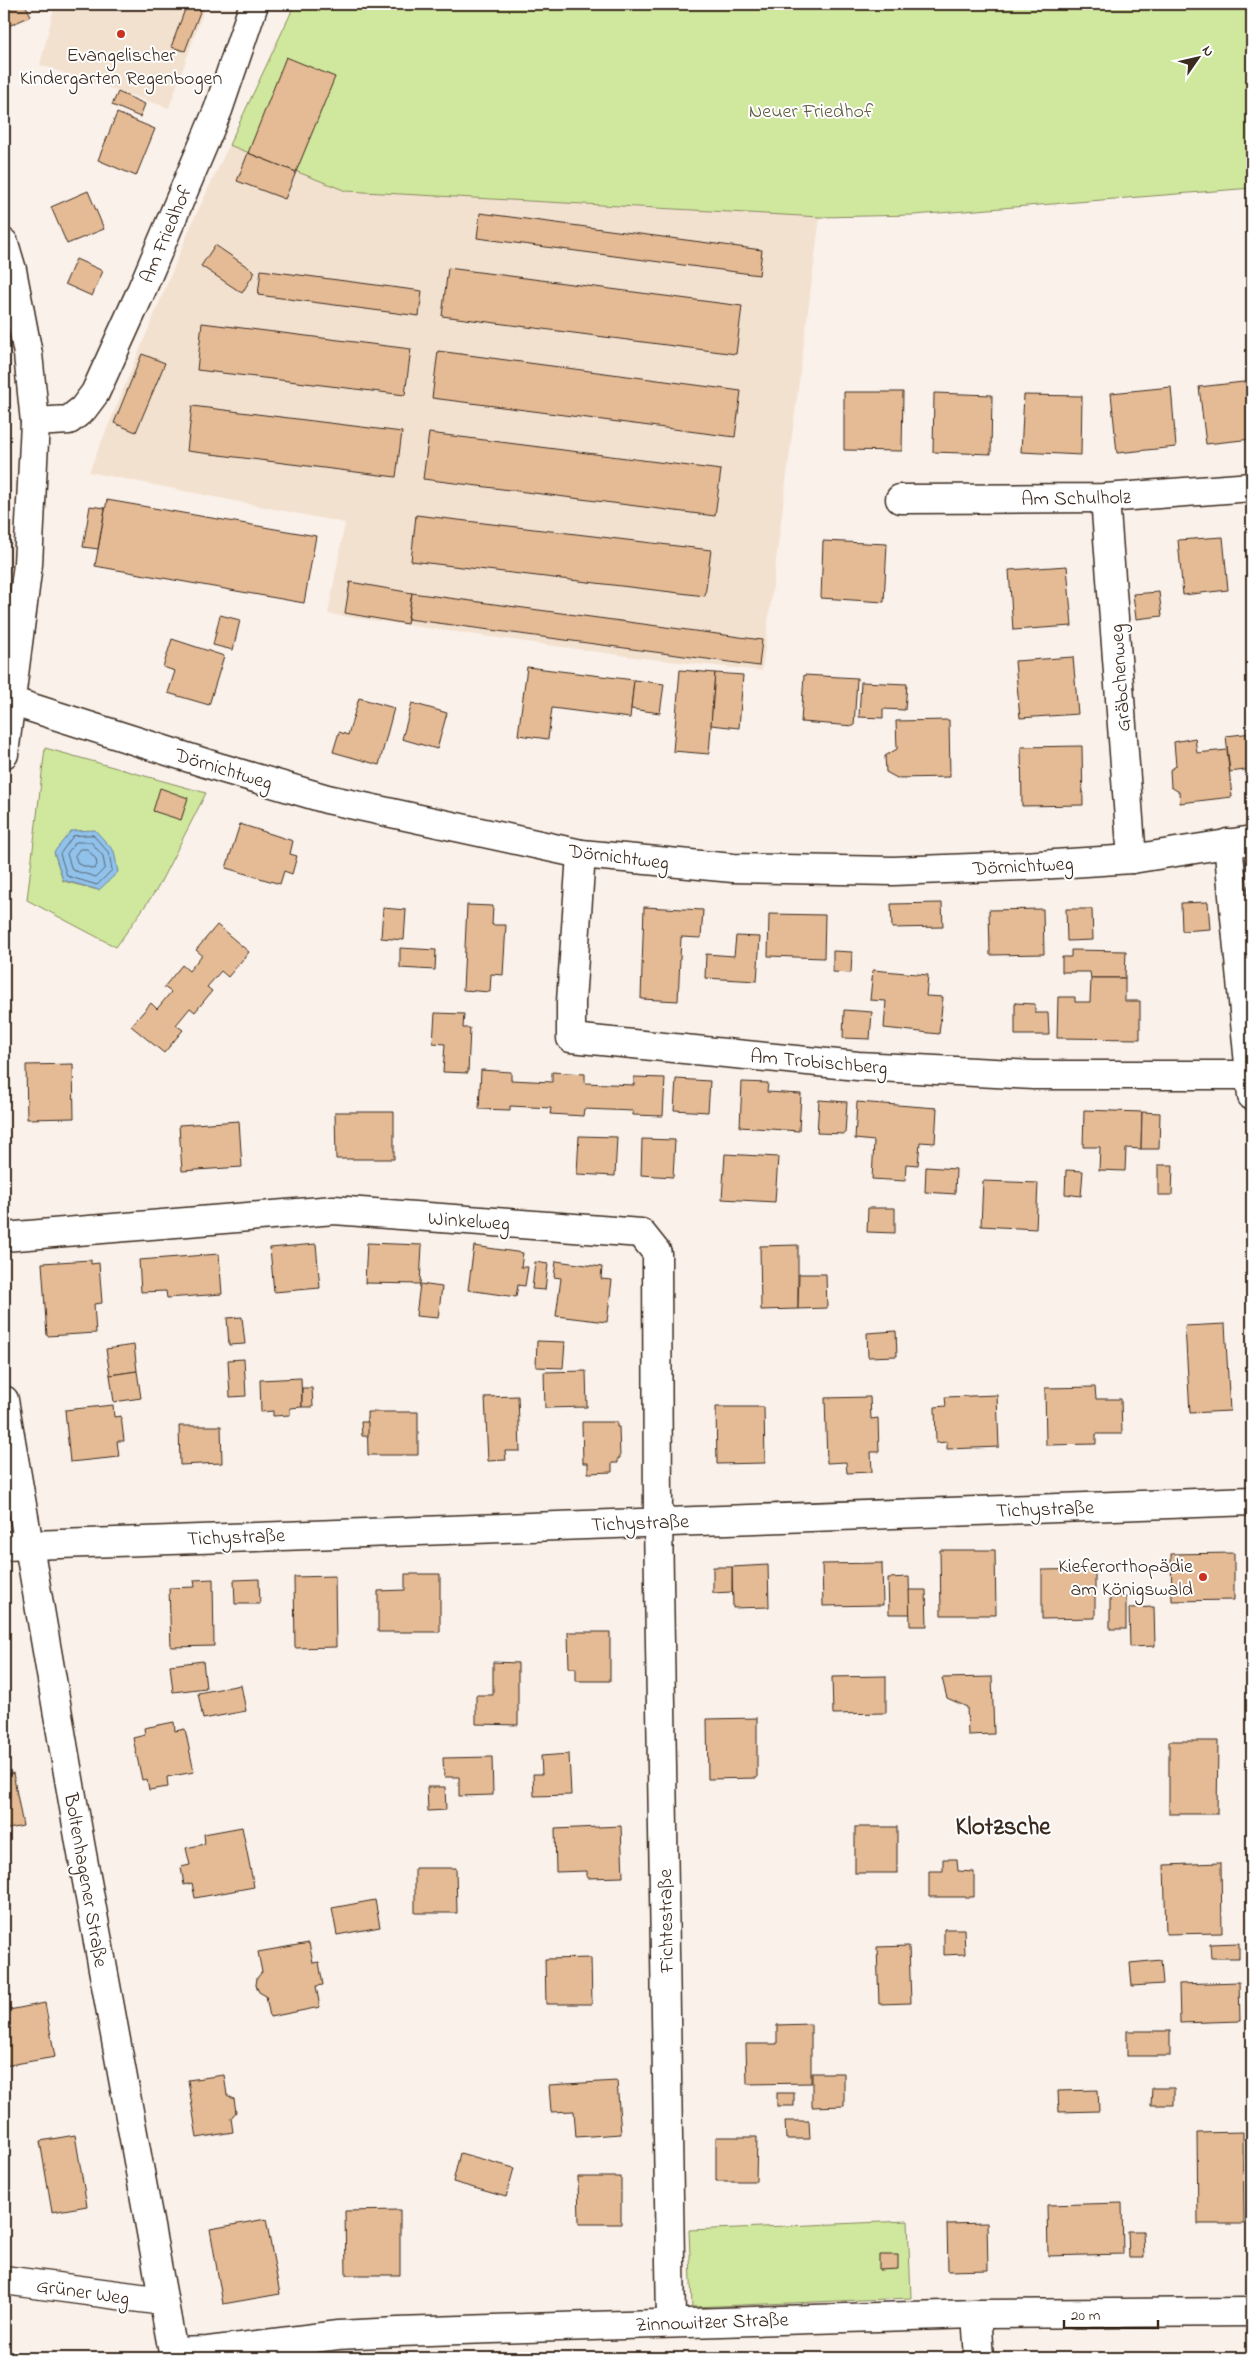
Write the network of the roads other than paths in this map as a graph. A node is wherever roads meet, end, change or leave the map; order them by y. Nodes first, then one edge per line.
1 (254, 4) edge
2 (4, 243) edge
3 (35, 422) junction
4 (1252, 487) edge
5 (1105, 498) junction
6 (900, 499) dead end
7 (7, 700) edge
8 (4, 754) edge
9 (1240, 842) edge
10 (582, 854) junction
11 (1132, 859) junction
12 (1252, 1082) edge
13 (4, 1237) edge
14 (4, 1400) edge
15 (1252, 1501) edge
16 (658, 1521) junction
17 (16, 1545) edge
18 (4, 2280) edge
19 (163, 2301) junction
20 (1252, 2312) edge
21 (976, 2314) junction
22 (671, 2322) junction
23 (173, 2355) edge
24 (979, 2358) edge

1 - 3 street, Am Friedhof
2 - 3 street
3 - 7 street
4 - 5 street, Am Schulholz
5 - 6 street, Am Schulholz
5 - 11 street, Gräbchenweg
7 - 8 street
7 - 10 street, Dörnichtweg
9 - 11 street, Dörnichtweg
9 - 12 street
10 - 11 street, Dörnichtweg
10 - 12 street, Am Trobischberg
13 - 16 street, Winkelweg
14 - 17 street, Boltenhagener Straße
15 - 16 street, Tichystraße
16 - 17 street, Tichystraße
16 - 22 street, Fichtestraße
17 - 19 street, Boltenhagener Straße
18 - 19 street, Grüner Weg
19 - 23 street, Boltenhagener Straße
20 - 21 street, Zinnowitzer Straße
21 - 22 street, Zinnowitzer Straße
21 - 24 street
22 - 23 street, Zinnowitzer Straße

